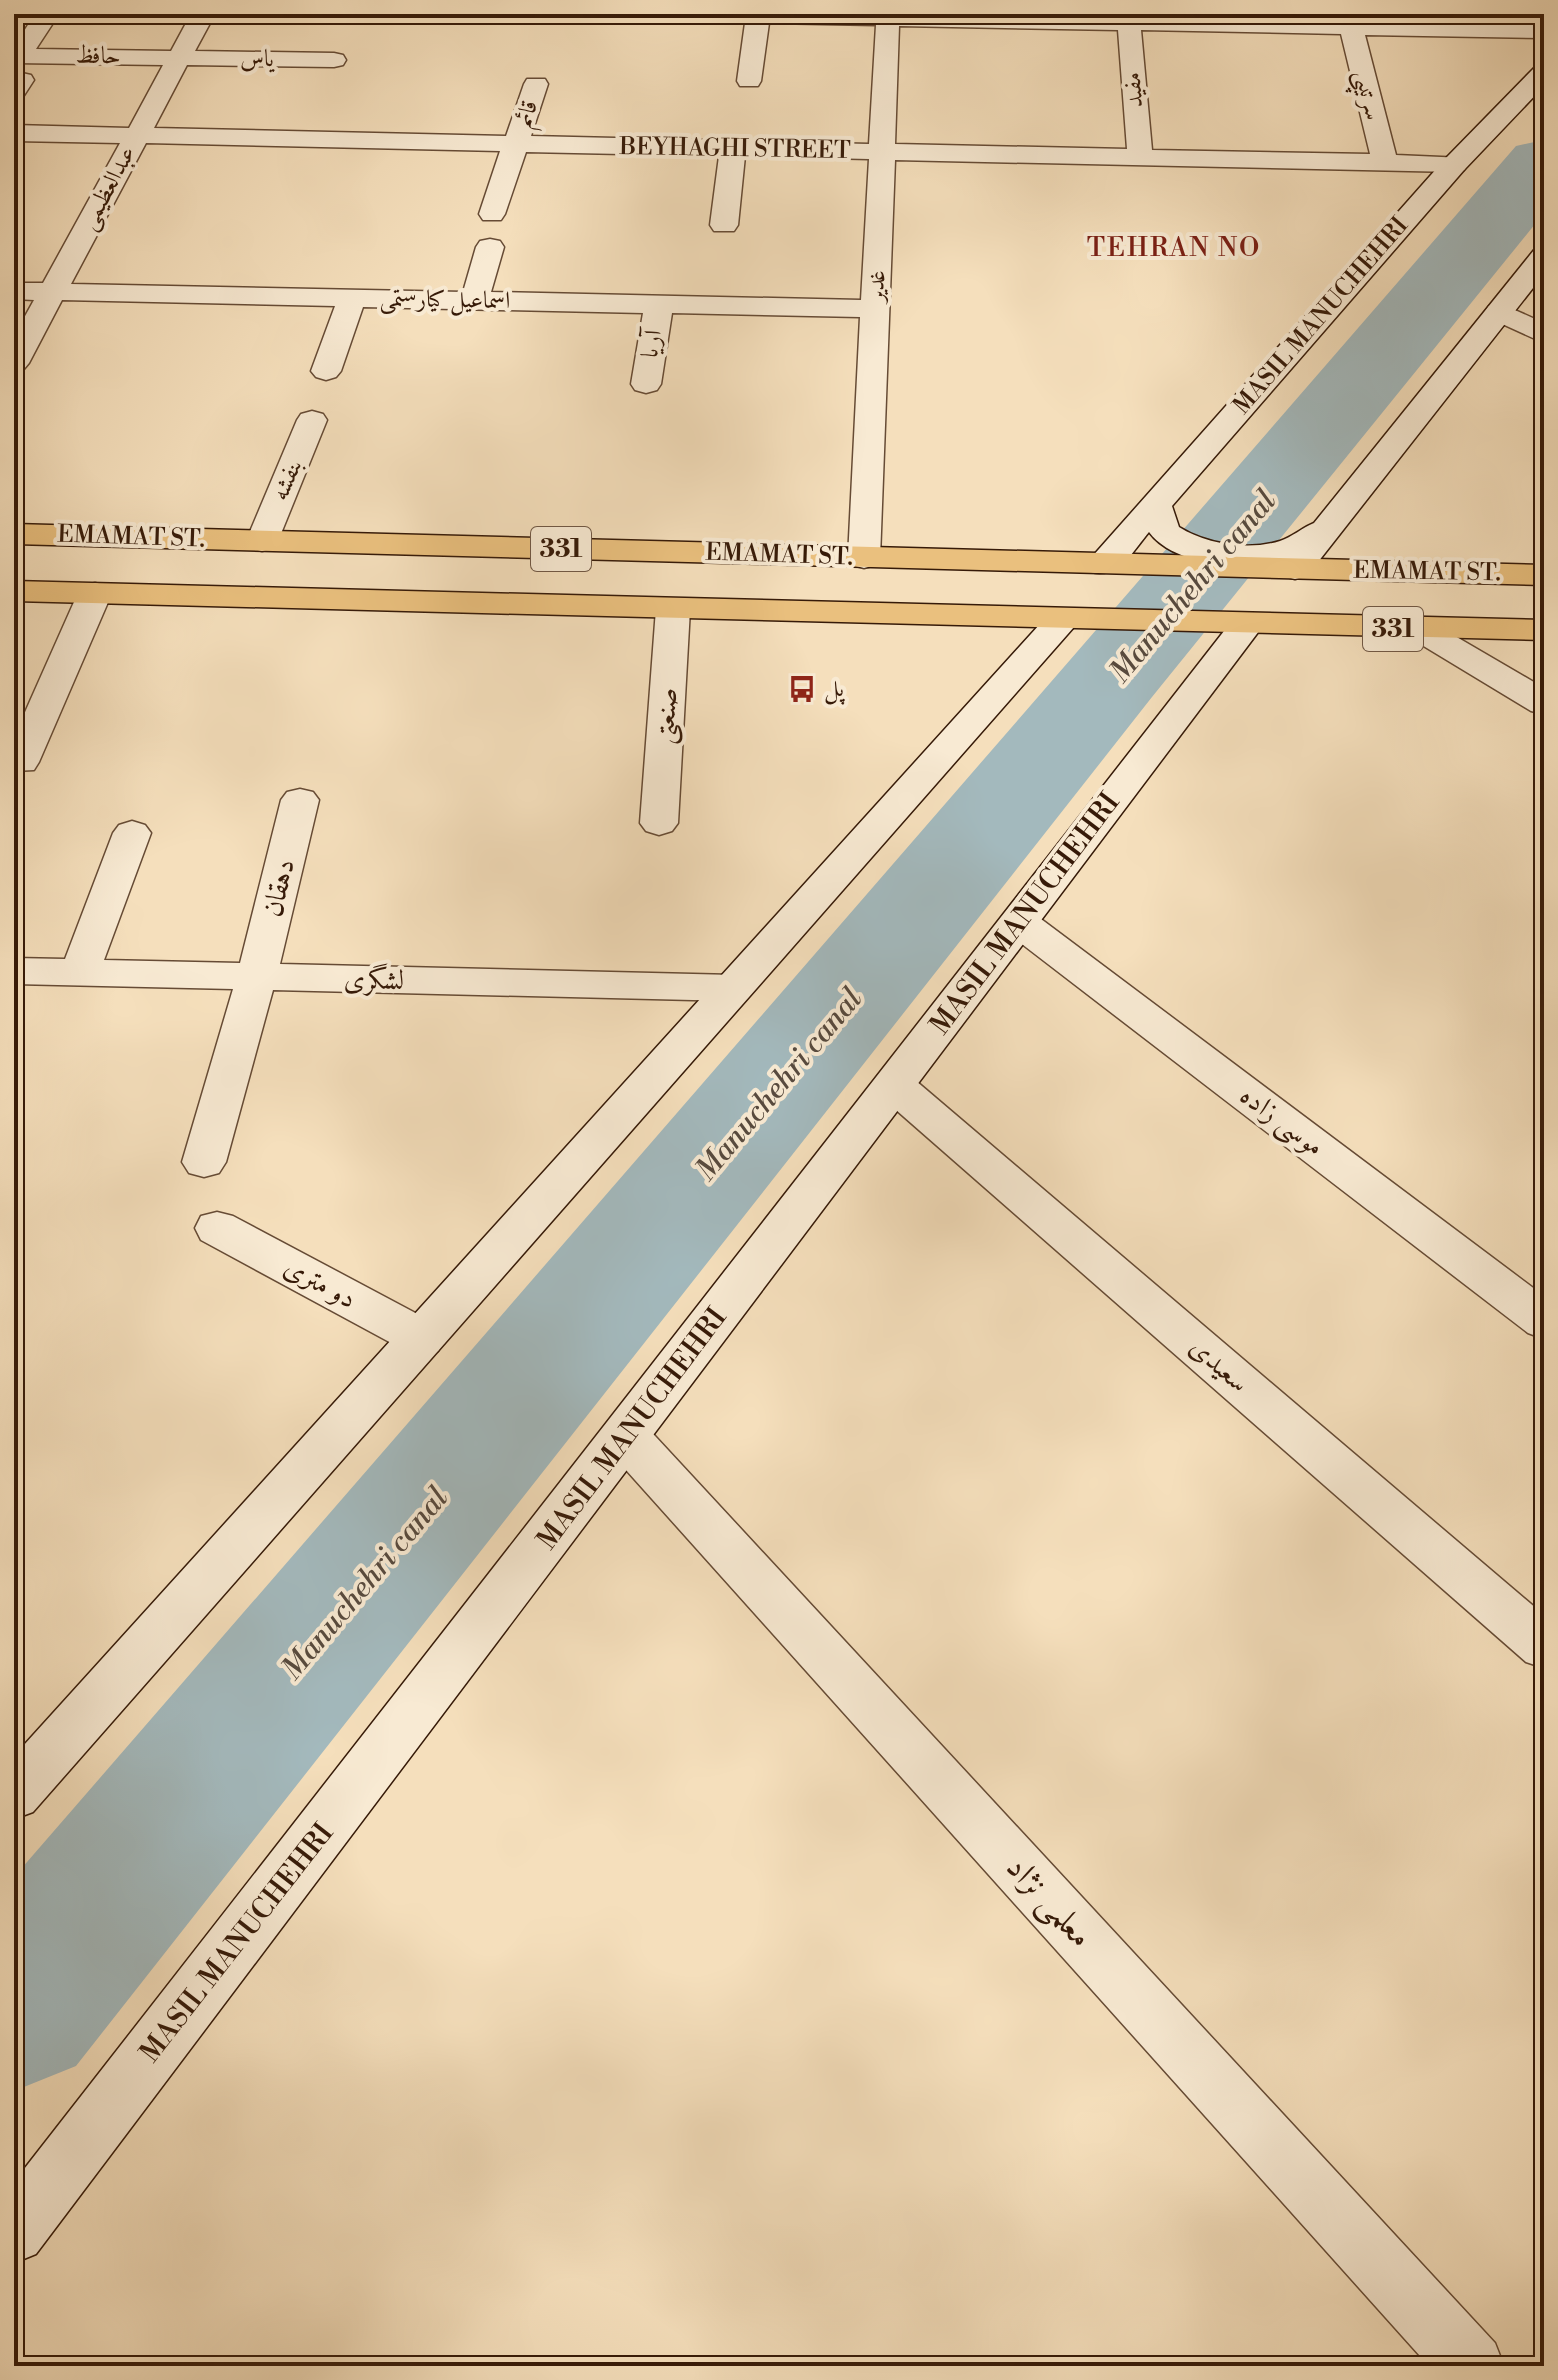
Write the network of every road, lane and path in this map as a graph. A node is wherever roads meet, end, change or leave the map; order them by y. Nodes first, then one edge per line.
1 (47, 14) edge
2 (203, 14) edge
3 (659, 14) edge
4 (758, 16) edge
5 (888, 16) edge
6 (1022, 18) edge
7 (1241, 20) edge
8 (1129, 23) junction
9 (1527, 25) edge
10 (1351, 27) junction
11 (180, 57) junction
12 (334, 60) dead end
13 (1544, 72) edge
14 (749, 81) dead end
15 (536, 84) dead end
16 (14, 133) edge
17 (137, 135) junction
18 (518, 144) junction
19 (733, 149) junction
20 (883, 152) junction
21 (1140, 157) junction
22 (1385, 162) junction
23 (1455, 164) junction
24 (492, 214) dead end
25 (724, 225) dead end
26 (490, 247) dead end
27 (1544, 256) edge
28 (14, 291) edge
29 (53, 292) junction
30 (352, 298) junction
31 (475, 300) junction
32 (659, 304) junction
33 (876, 309) junction
34 (1499, 312) junction
35 (1544, 334) edge
36 (14, 363) edge
37 (326, 371) dead end
38 (646, 384) dead end
39 (312, 420) dead end
40 (1156, 504) junction
41 (14, 534) edge
42 (262, 541) junction
43 (864, 558) junction
44 (1292, 562) junction
45 (1105, 565) junction
46 (1544, 575) edge
47 (14, 591) edge
48 (95, 593) junction
49 (673, 609) junction
50 (1064, 620) junction
51 (1245, 624) junction
52 (1419, 629) junction
53 (1544, 630) edge
54 (1544, 703) edge
55 (21, 762) dead end
56 (300, 800) dead end
57 (659, 823) dead end
58 (132, 833) dead end
59 (1019, 922) junction
60 (14, 971) edge
61 (80, 972) junction
62 (257, 977) junction
63 (734, 988) junction
64 (894, 1085) junction
65 (204, 1162) dead end
66 (217, 1228) dead end
67 (1544, 1321) edge
68 (422, 1338) junction
69 (626, 1437) junction
70 (1544, 1646) edge
71 (14, 1795) edge
72 (14, 2232) edge
73 (1472, 2366) edge

1 - 11 street, حافظ
2 - 11 street, عبدالعظیمی
3 - 4 street
4 - 5 street
4 - 14 street
5 - 6 street
5 - 20 street, غدیر
6 - 8 street
7 - 8 street
7 - 10 street
8 - 21 street, مفید
9 - 10 street
10 - 22 street, سرتیپی
11 - 12 street, یاس
11 - 17 street, عبدالعظیمی
13 - 23 street, MASIL MANUCHEHRI
15 - 18 street, قائم
16 - 17 street, BEYHAGHI STREET
17 - 18 street, BEYHAGHI STREET
17 - 29 street, عبدالعظیمی
18 - 19 street, BEYHAGHI STREET
18 - 24 street, قائم
19 - 20 street, BEYHAGHI STREET
19 - 25 street
20 - 21 street, BEYHAGHI STREET
20 - 33 street, غدیر
21 - 22 street, BEYHAGHI STREET
22 - 23 street, BEYHAGHI STREET
23 - 40 street, MASIL MANUCHEHRI
26 - 31 street
27 - 34 street
28 - 29 street, اسماعیل کیارستمی
29 - 30 street, اسماعیل کیارستمی
29 - 36 street, عبدالعظیمی
30 - 31 street, اسماعیل کیارستمی
30 - 37 street
31 - 32 street, اسماعیل کیارستمی
32 - 33 street, اسماعیل کیارستمی
32 - 38 street, آریا
33 - 43 street, غدیر
34 - 35 street
34 - 44 street
39 - 42 street, بنفشه
40 - 44 street
40 - 45 street, MASIL MANUCHEHRI
41 - 42 main road, EMAMAT ST. / 331
42 - 43 main road, EMAMAT ST. / 331
43 - 45 main road, EMAMAT ST. / 331
44 - 45 main road, EMAMAT ST. / 331
44 - 46 main road, EMAMAT ST. / 331
47 - 48 main road, 331
48 - 49 main road, 331
48 - 55 street
49 - 50 main road, 331
49 - 57 street, صنعتی
50 - 51 main road, 331
50 - 63 street
51 - 52 main road, 331
51 - 59 street, MASIL MANUCHEHRI
52 - 53 main road, 331
52 - 54 street
56 - 62 street, دهقان
58 - 61 street
59 - 64 street, MASIL MANUCHEHRI
59 - 67 street, موسی زاده
60 - 61 street, لشگری
61 - 62 street, لشگری
62 - 63 street, لشگری
62 - 65 street, دهقان
63 - 68 street
64 - 69 street, MASIL MANUCHEHRI
64 - 70 street, سعیدی
66 - 68 street, دو متری
68 - 71 street
69 - 72 street, MASIL MANUCHEHRI
69 - 73 street, معلمی نژاد

